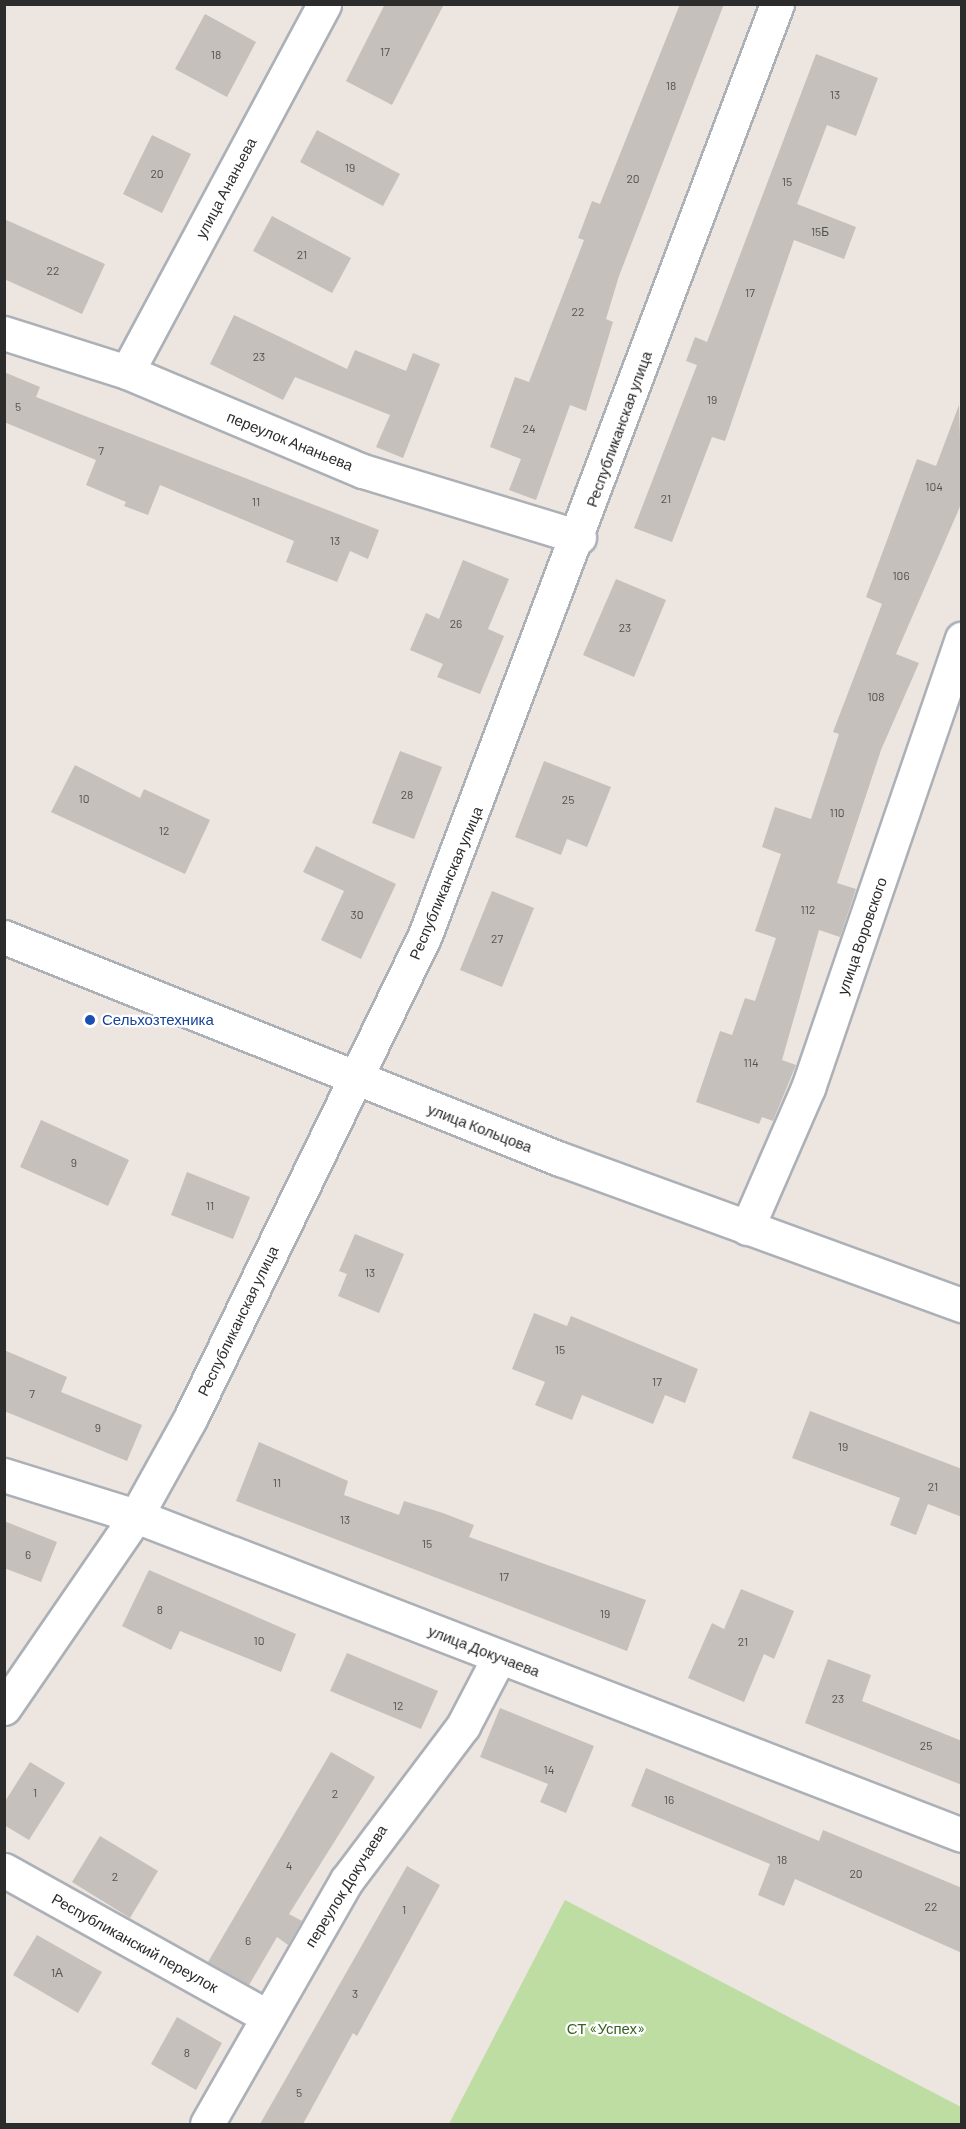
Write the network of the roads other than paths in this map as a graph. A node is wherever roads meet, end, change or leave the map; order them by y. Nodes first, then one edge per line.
1 (324, 4) edge
2 (777, 4) edge
3 (4, 333) edge
4 (127, 372) junction
5 (579, 537) junction
6 (962, 639) edge
7 (4, 937) edge
8 (359, 1081) junction
9 (747, 1228) junction
10 (962, 1305) edge
11 (4, 1475) edge
12 (136, 1516) junction
13 (499, 1657) junction
14 (4, 1708) edge
15 (962, 1835) edge
16 (4, 1870) edge
17 (266, 2015) junction
18 (207, 2124) edge

1 - 4 street, улица Ананьева
2 - 5 street, Республиканская улица
3 - 4 street, переулок Ананьева
4 - 5 street, переулок Ананьева
5 - 8 street, Республиканская улица
6 - 9 street, улица Воровского
7 - 8 street, улица Кольцова
8 - 9 street, улица Кольцова
8 - 12 street, Республиканская улица
9 - 10 street, улица Кольцова
11 - 12 street, улица Докучаева
12 - 13 street, улица Докучаева
12 - 14 street, Республиканская улица
13 - 15 street, улица Докучаева
13 - 17 street, переулок Докучаева
16 - 17 street, Республиканский переулок
17 - 18 street, переулок Докучаева

